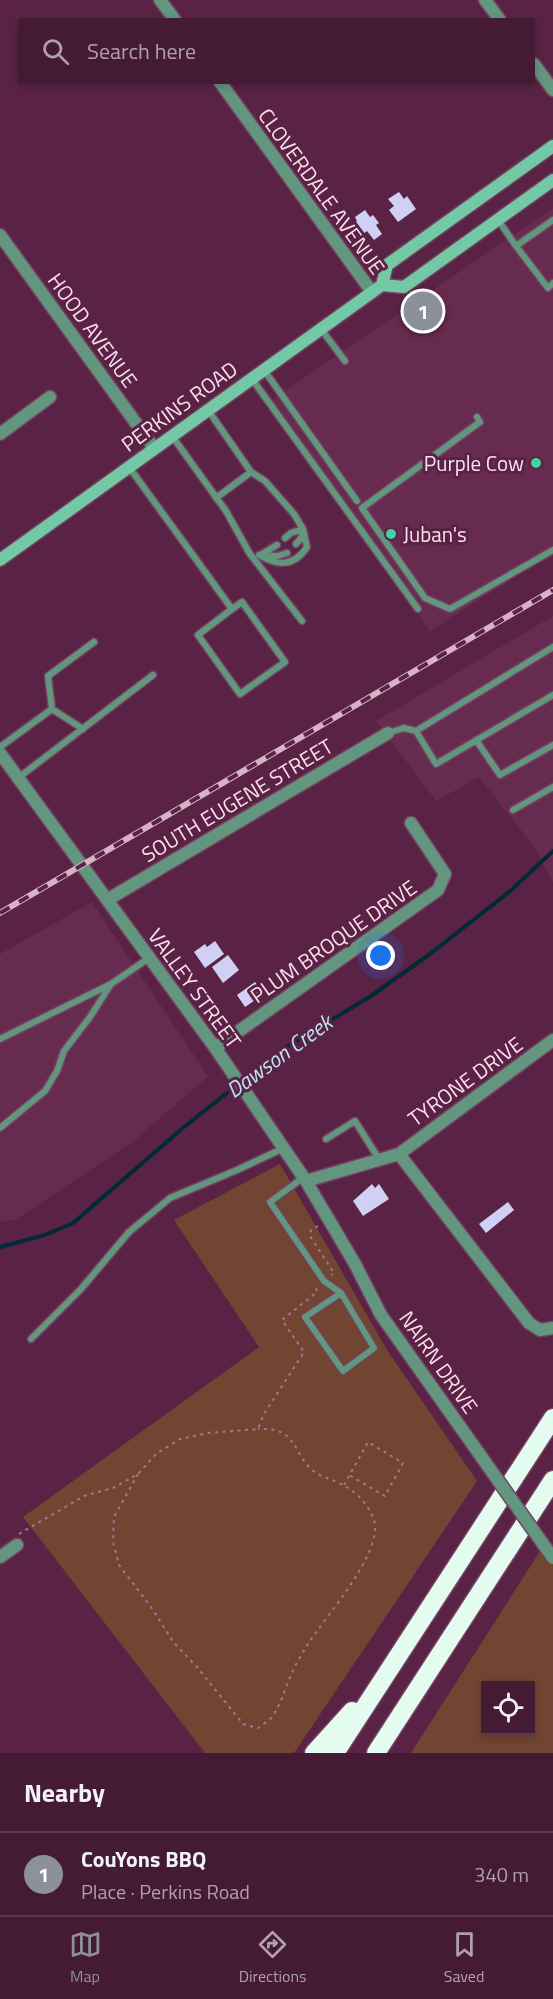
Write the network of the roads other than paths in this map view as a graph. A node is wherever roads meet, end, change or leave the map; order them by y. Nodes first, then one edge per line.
1 (160, 0) edge
2 (485, 0) edge
3 (174, 18) edge
4 (498, 18) edge
5 (535, 65) edge
6 (222, 84) edge
7 (553, 90) edge
8 (553, 146) edge
9 (553, 180) edge
10 (498, 220) junction
11 (553, 220) edge
12 (0, 235) edge
13 (516, 246) junction
14 (550, 285) edge
15 (377, 289) junction
16 (553, 295) edge
17 (321, 329) junction
18 (345, 361) dead end
19 (264, 370) junction
20 (252, 378) junction
21 (50, 397) dead end
22 (208, 410) junction
23 (477, 417) dead end
24 (0, 434) edge
25 (172, 436) junction
26 (154, 448) junction
27 (129, 466) junction
28 (251, 472) junction
29 (216, 498) junction
30 (357, 501) dead end
31 (303, 530) junction
32 (285, 538) dead end
33 (296, 544) dead end
34 (277, 545) dead end
35 (553, 550) edge
36 (287, 553) dead end
37 (250, 554) junction
38 (259, 555) junction
39 (0, 560) edge
40 (232, 609) junction
41 (418, 609) dead end
42 (302, 621) dead end
43 (94, 642) dead end
44 (553, 646) edge
45 (153, 675) dead end
46 (553, 695) edge
47 (52, 710) junction
48 (83, 729) junction
49 (416, 731) junction
50 (388, 733) joint
51 (477, 740) junction
52 (553, 745) edge
53 (0, 747) edge
54 (0, 753) edge
55 (18, 778) junction
56 (553, 787) edge
57 (513, 810) dead end
58 (411, 823) dead end
59 (107, 900) junction
60 (149, 958) junction
61 (111, 984) junction
62 (0, 1040) edge
63 (553, 1040) edge
64 (215, 1048) junction
65 (0, 1128) edge
66 (326, 1139) dead end
67 (284, 1148) junction
68 (399, 1154) junction
69 (379, 1160) junction
70 (305, 1179) junction
71 (341, 1293) junction
72 (553, 1328) edge
73 (31, 1339) dead end
74 (553, 1418) edge
75 (553, 1480) edge
76 (15, 1542) road end
77 (0, 1557) edge
78 (553, 1557) edge
79 (393, 1665) junction
80 (314, 1753) edge
81 (335, 1753) edge
82 (376, 1753) edge

1 - 3 street
2 - 4 street
5 - 7 street
6 - 15 street, CLOVERDALE AVENUE
8 - 15 main road, PERKINS ROAD
9 - 10 main road
10 - 13 lane
10 - 15 main road
11 - 13 lane
12 - 26 street, HOOD AVENUE
13 - 14 lane
14 - 16 lane
15 - 17 main road, PERKINS ROAD
17 - 18 lane
17 - 19 main road, PERKINS ROAD
19 - 20 main road, PERKINS ROAD
19 - 30 lane
20 - 22 main road, PERKINS ROAD
20 - 41 lane
21 - 24 street
22 - 25 main road, PERKINS ROAD
22 - 28 lane
23 - 35 lane
25 - 26 main road, PERKINS ROAD
25 - 29 lane
26 - 27 main road, PERKINS ROAD
27 - 39 main road, PERKINS ROAD
27 - 40 lane
28 - 29 lane
28 - 31 lane
29 - 37 lane
31 - 32 lane
31 - 33 lane
31 - 38 lane
34 - 38 lane
36 - 38 lane
37 - 38 lane
37 - 42 lane
40 - 40 lane
43 - 47 lane
44 - 49 lane
45 - 48 lane
46 - 51 lane
47 - 48 lane
47 - 53 lane
48 - 55 lane
49 - 50 lane
49 - 51 lane
50 - 59 street, SOUTH EUGENE STREET
51 - 52 lane
54 - 55 street, VALLEY STREET
55 - 59 street, VALLEY STREET
56 - 57 lane
58 - 64 street, PLUM BROQUE DRIVE
59 - 60 street, VALLEY STREET
60 - 61 lane
60 - 64 street, VALLEY STREET
61 - 62 lane
61 - 65 lane
63 - 68 street, TYRONE DRIVE
64 - 67 street, VALLEY STREET
66 - 69 lane
67 - 70 street, VALLEY STREET
67 - 73 lane
68 - 69 street
68 - 72 street
69 - 70 street
70 - 71 lane
70 - 78 street, NAIRN DRIVE, bridge
71 - 71 lane
74 - 79 highway
75 - 82 highway
76 - 77 street
79 - 80 highway
79 - 81 highway

